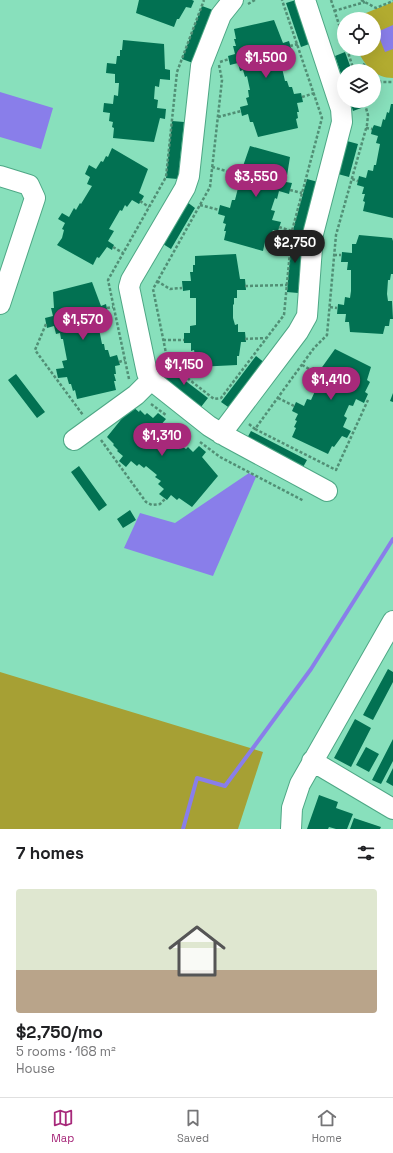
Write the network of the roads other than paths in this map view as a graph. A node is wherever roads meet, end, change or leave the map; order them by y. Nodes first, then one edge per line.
1 (233, 0) edge
2 (305, 0) edge
3 (0, 176) edge
4 (0, 304) edge
5 (151, 380) junction
6 (221, 434) junction
7 (74, 440) dead end
8 (327, 491) dead end
9 (393, 621) edge
10 (386, 648) edge
11 (312, 761) junction
12 (393, 809) edge
13 (291, 829) edge

1 - 5 street
2 - 6 street
3 - 4 street
5 - 6 street
5 - 7 street
6 - 8 street
9 - 10 street
10 - 11 street
11 - 12 street
11 - 13 street

